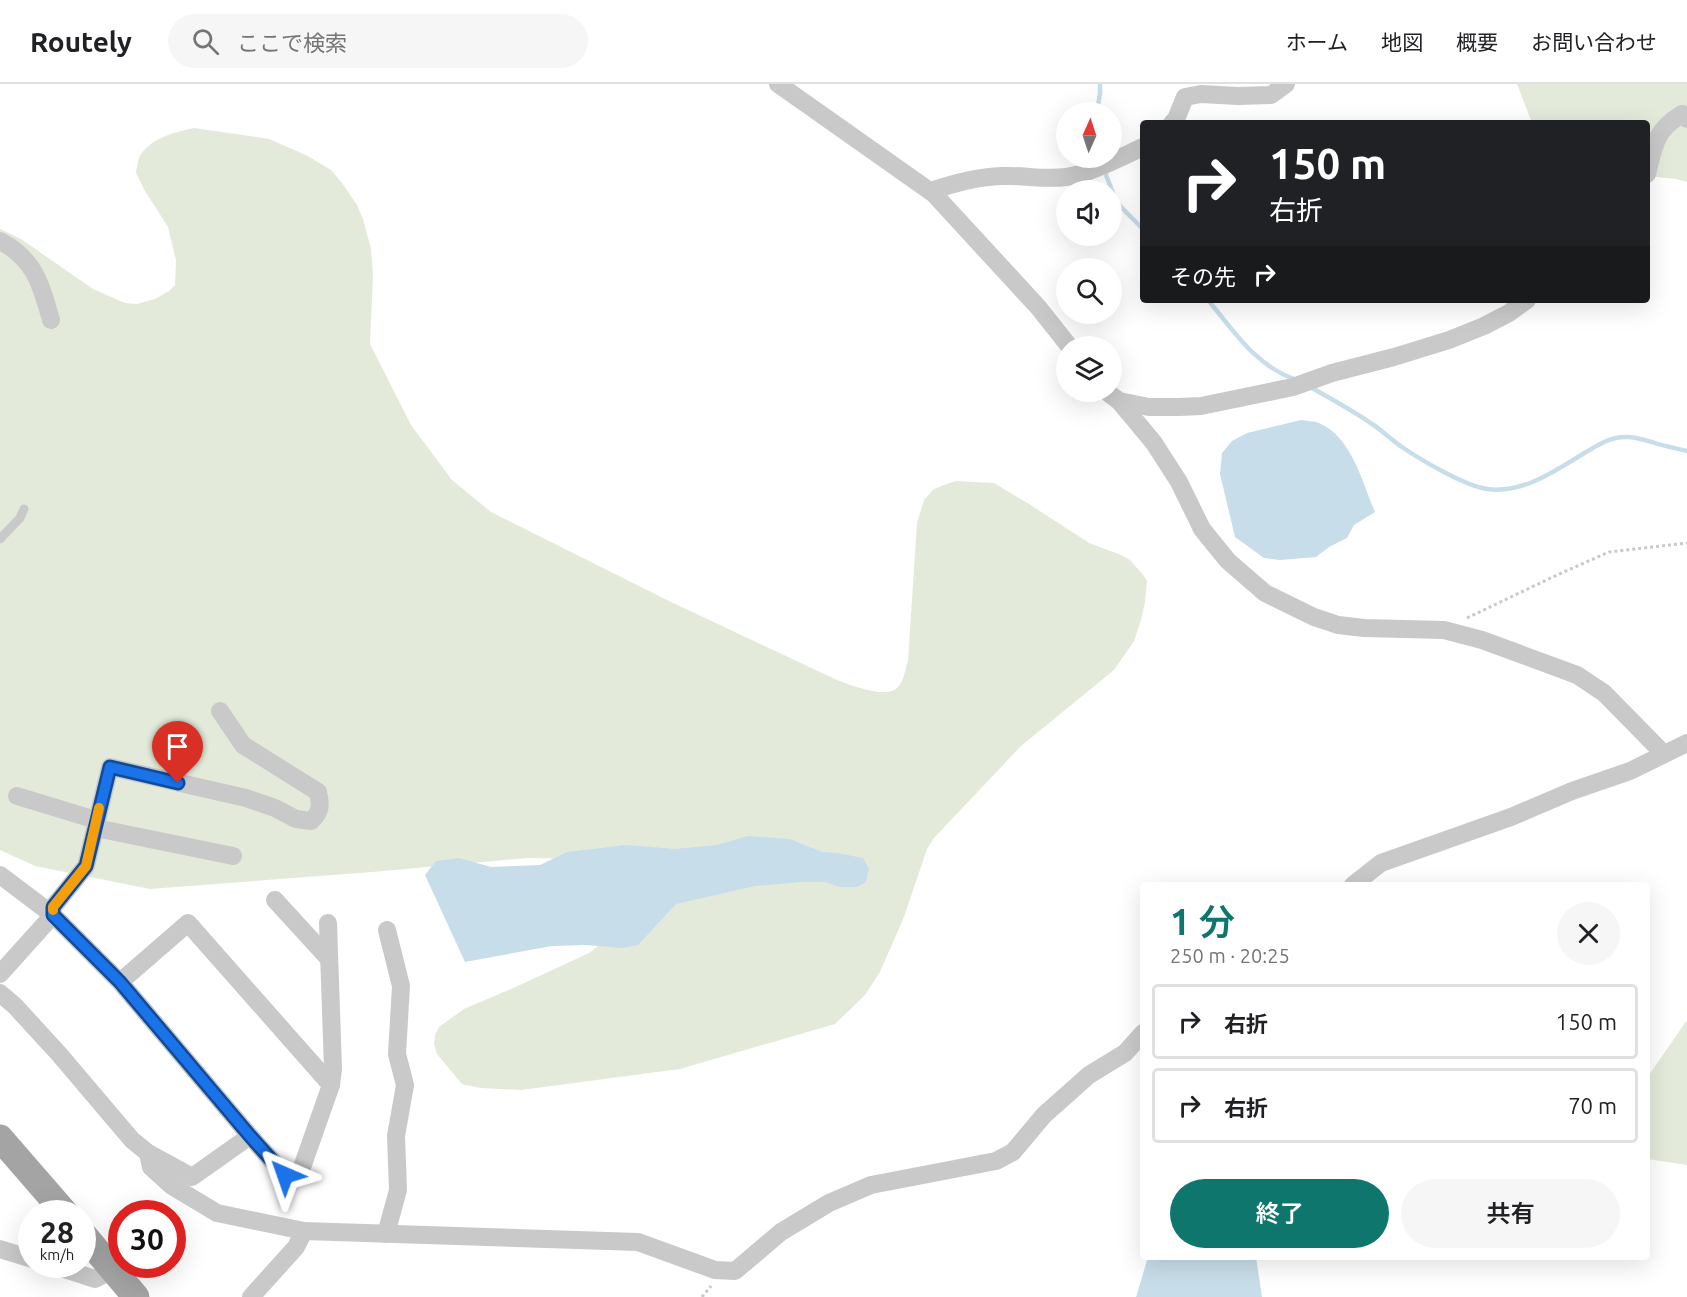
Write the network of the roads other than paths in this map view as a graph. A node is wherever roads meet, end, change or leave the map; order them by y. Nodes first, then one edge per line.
1 (778, 84) edge
2 (1286, 84) edge
3 (1687, 119) edge
4 (1175, 120) edge
5 (1140, 148) edge
6 (1650, 160) edge
7 (931, 191) junction
8 (0, 241) edge
9 (1523, 303) edge
10 (51, 320) dead end
11 (1061, 336) edge
12 (1122, 400) edge
13 (1117, 402) edge
14 (24, 509) dead end
15 (0, 539) edge
16 (220, 711) dead end
17 (1687, 743) edge
18 (1664, 754) junction
19 (17, 796) dead end
20 (96, 824) junction
21 (233, 855) dead end
22 (0, 875) edge
23 (1357, 882) edge
24 (275, 900) dead end
25 (53, 915) junction
26 (328, 923) dead end
27 (387, 930) dead end
28 (329, 959) junction
29 (0, 974) edge
30 (120, 982) junction
31 (0, 993) edge
32 (1140, 1036) edge
33 (331, 1085) junction
34 (250, 1136) junction
35 (0, 1138) edge
36 (148, 1153) junction
37 (54, 1200) edge
38 (304, 1231) junction
39 (386, 1234) junction
40 (96, 1248) edge
41 (0, 1249) edge
42 (18, 1255) edge
43 (108, 1261) edge
44 (108, 1272) edge
45 (92, 1278) edge
46 (122, 1278) edge
47 (136, 1297) edge
48 (251, 1297) edge

1 - 7 street
2 - 4 street
3 - 6 street
5 - 7 street
7 - 11 street
8 - 10 street
9 - 12 street
13 - 18 street
14 - 15 lane
16 - 20 street
17 - 18 street
18 - 23 street
19 - 20 street
20 - 21 street
20 - 25 street
22 - 25 street
24 - 28 street
25 - 29 street
25 - 30 street
26 - 28 street
27 - 39 street
28 - 33 street
30 - 33 street
30 - 34 street
31 - 36 street
32 - 39 street
33 - 34 street
34 - 36 street
35 - 37 main road
36 - 38 street
38 - 39 street
38 - 48 street
40 - 43 main road
41 - 42 street
44 - 45 street
46 - 47 main road

